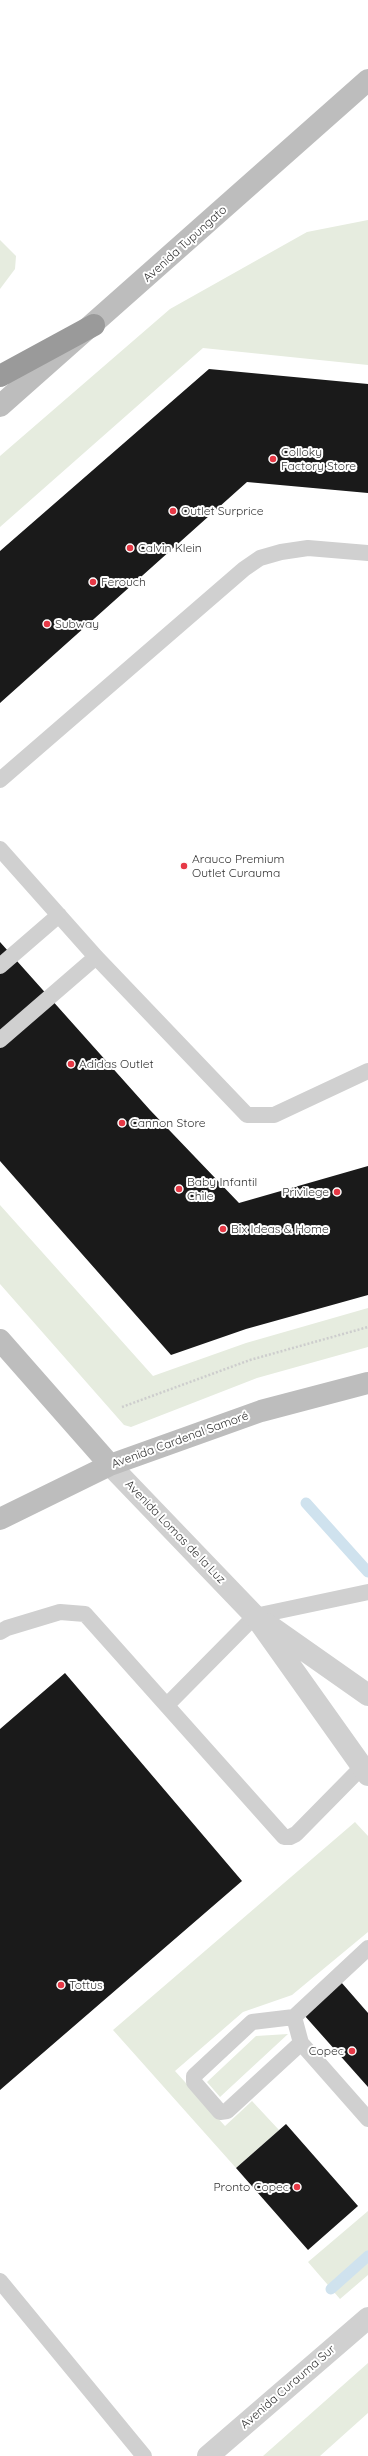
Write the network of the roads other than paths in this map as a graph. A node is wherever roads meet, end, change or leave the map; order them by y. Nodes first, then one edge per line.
1 (368, 80) edge
2 (94, 325) junction
3 (0, 376) edge
4 (0, 406) edge
5 (368, 553) edge
6 (0, 780) edge
7 (0, 849) edge
8 (59, 915) junction
9 (96, 957) junction
10 (0, 966) edge
11 (0, 1040) edge
12 (368, 1071) edge
13 (0, 1340) edge
14 (368, 1383) edge
15 (110, 1465) junction
16 (0, 1519) edge
17 (368, 1592) edge
18 (255, 1616) junction
19 (0, 1632) edge
20 (368, 1695) edge
21 (167, 1705) junction
22 (364, 1771) edge
23 (368, 1948) edge
24 (294, 2016) junction
25 (301, 2043) junction
26 (368, 2119) edge
27 (0, 2282) edge
28 (368, 2318) edge
29 (144, 2456) edge
30 (208, 2456) edge

1 - 2 main road, Avenida Tupungato
2 - 3 highway
2 - 4 main road, Avenida Tupungato
5 - 6 lane
7 - 8 lane
8 - 9 lane
8 - 10 lane
9 - 11 lane
9 - 12 lane
13 - 15 main road, Avenida Lomas de la Luz
14 - 15 main road, Avenida Cardenal Samoré
15 - 16 main road, Avenida Cardenal Samoré
15 - 18 street, Avenida Lomas de la Luz
17 - 18 lane
18 - 20 street, Avenida Lomas de la Luz
18 - 21 lane
18 - 22 street, Avenida Lomas de la Luz
19 - 21 lane
21 - 22 lane
23 - 24 lane
24 - 25 lane
24 - 25 lane
25 - 26 lane
27 - 29 lane
28 - 30 street, Avenida Curauma Sur

